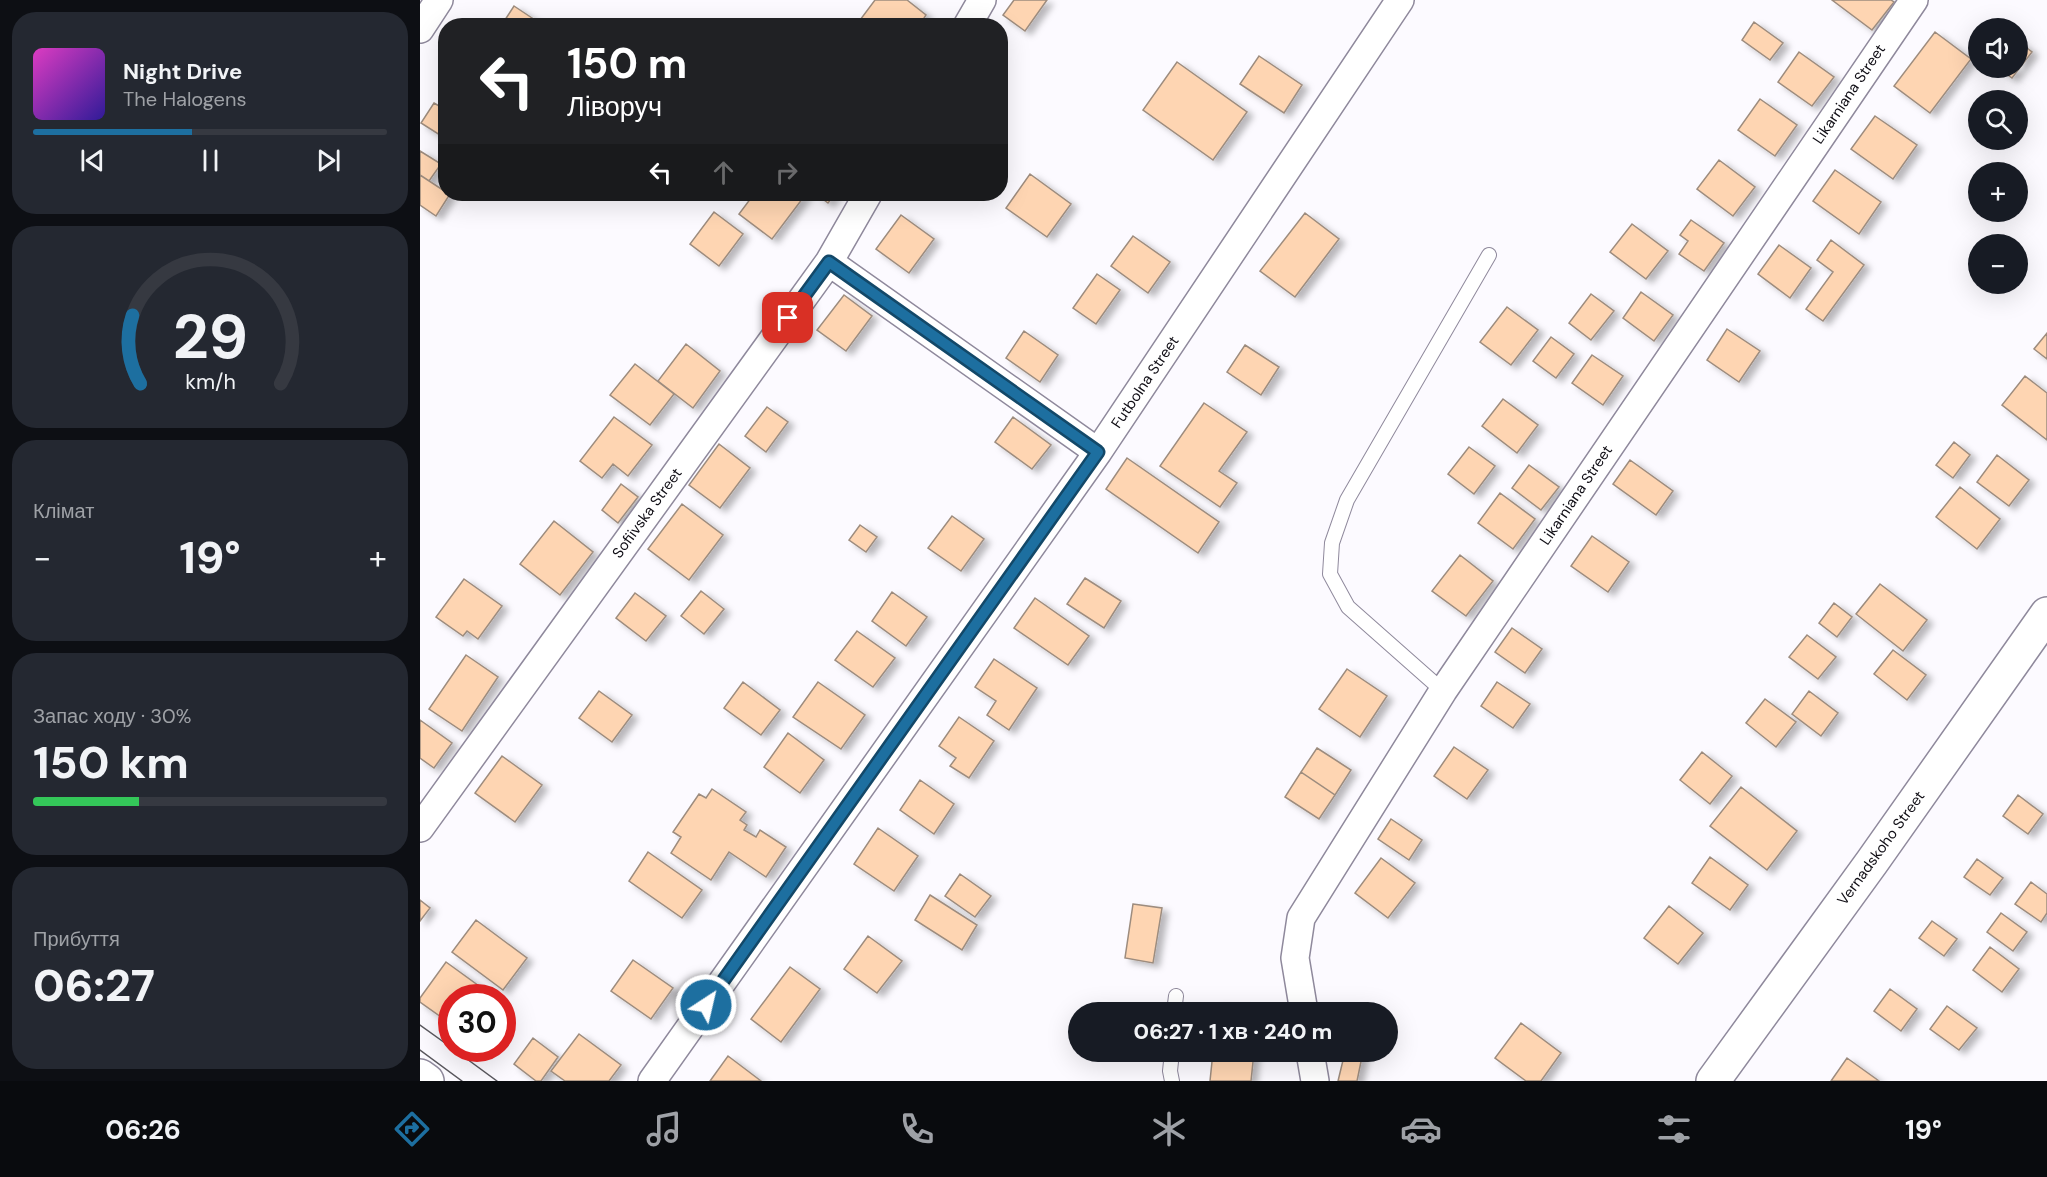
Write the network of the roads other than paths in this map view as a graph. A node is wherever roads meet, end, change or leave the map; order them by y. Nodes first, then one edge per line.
1 (439, 0) edge
2 (982, 0) edge
3 (1400, 0) edge
4 (1914, 0) edge
5 (972, 18) edge
6 (420, 29) edge
7 (864, 201) edge
8 (1489, 255) dead end
9 (829, 262) junction
10 (1098, 452) junction
11 (2047, 614) edge
12 (1443, 691) junction
13 (420, 828) edge
14 (1176, 996) dead end
15 (1175, 1002) edge
16 (1302, 1002) edge
17 (1171, 1062) edge
18 (1312, 1062) edge
19 (420, 1076) edge
20 (427, 1081) edge
21 (652, 1081) edge
22 (1172, 1081) edge
23 (1315, 1081) edge
24 (1713, 1081) edge

1 - 6 street
2 - 5 street
3 - 10 street, Futbolna Street
4 - 12 street, Likarniana Street
7 - 9 street, Sofiivska Street
8 - 12 lane
9 - 10 street
9 - 13 street, Sofiivska Street
10 - 21 street, Futbolna Street
11 - 24 street, Vernadskoho Street
12 - 16 street, Likarniana Street
14 - 15 lane
17 - 22 lane
18 - 23 street
19 - 20 street

